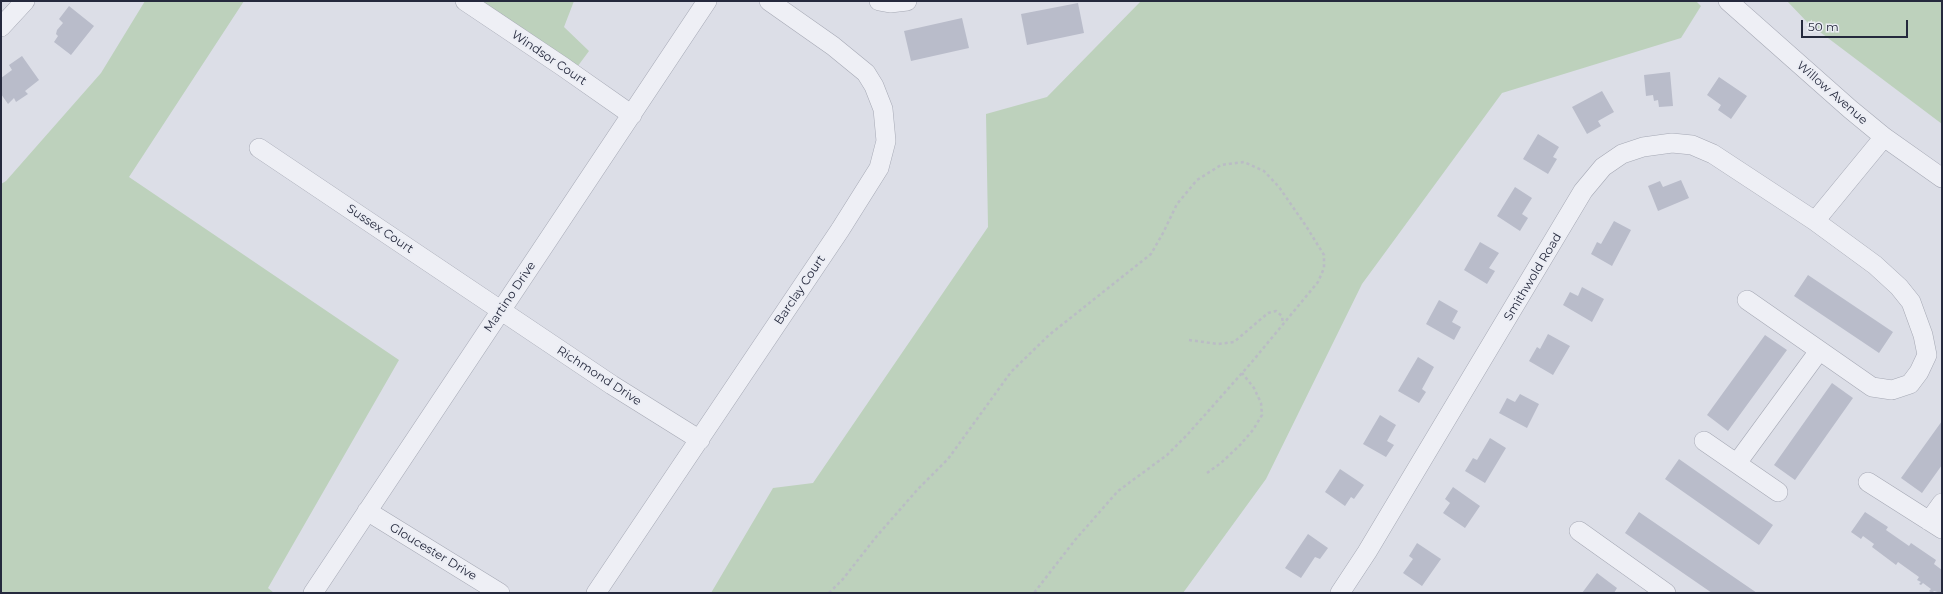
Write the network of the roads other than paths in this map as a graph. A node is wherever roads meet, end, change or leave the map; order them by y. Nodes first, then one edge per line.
1 (25, 1) edge
2 (465, 1) edge
3 (707, 1) edge
4 (769, 1) edge
5 (879, 1) edge
6 (907, 1) edge
7 (1728, 1) edge
8 (1, 26) edge
9 (632, 116) junction
10 (1884, 137) junction
11 (259, 148) dead end
12 (1942, 178) edge
13 (1815, 221) junction
14 (1747, 300) dead end
15 (500, 310) junction
16 (1819, 351) junction
17 (1935, 356) edge
18 (700, 440) junction
19 (1704, 441) dead end
20 (1737, 463) junction
21 (1868, 482) dead end
22 (1778, 492) dead end
23 (1942, 504) edge
24 (367, 511) junction
25 (1936, 525) edge
26 (1578, 531) dead end
27 (1656, 590) edge
28 (313, 593) edge
29 (500, 593) edge
30 (596, 593) edge
31 (1340, 593) edge

1 - 8 street
2 - 9 street, Windsor Court
3 - 9 street, Martino Drive
4 - 18 street, Barclay Court
5 - 6 street
7 - 10 street, Willow Avenue
9 - 15 street, Martino Drive
10 - 12 street, Willow Avenue
10 - 13 street
11 - 15 street, Sussex Court
13 - 17 street, Smithwold Road
13 - 31 street, Smithwold Road
14 - 16 street, Smithwold Road
15 - 18 street, Richmond Drive
15 - 24 street, Martino Drive
16 - 17 street, Smithwold Road
16 - 20 street
18 - 30 street, Barclay Court
19 - 20 street
20 - 22 street
21 - 25 street
23 - 25 street
24 - 28 street, Martino Drive
24 - 29 street, Gloucester Drive
26 - 27 street

